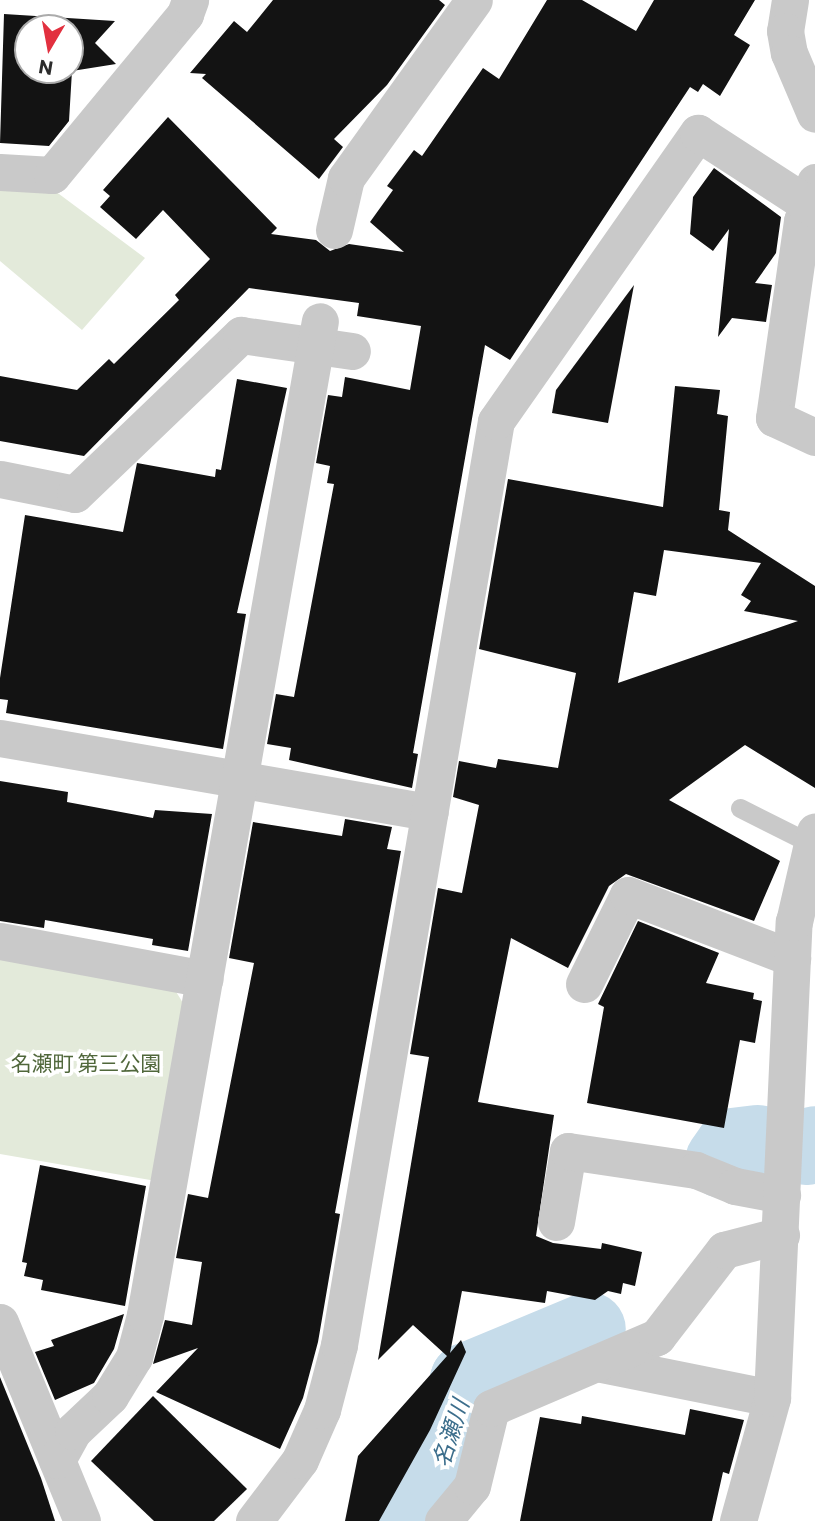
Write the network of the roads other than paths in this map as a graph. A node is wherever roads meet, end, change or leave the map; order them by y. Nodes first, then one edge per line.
1 (190, 0) edge
2 (474, 0) edge
3 (790, 0) edge
4 (815, 114) edge
5 (0, 172) edge
6 (813, 198) edge
7 (334, 230) dead end
8 (815, 437) edge
9 (0, 480) edge
10 (0, 738) edge
11 (240, 779) junction
12 (740, 808) dead end
13 (430, 812) junction
14 (812, 837) edge
15 (0, 941) edge
16 (792, 958) junction
17 (205, 979) junction
18 (584, 984) dead end
19 (782, 1195) junction
20 (556, 1222) dead end
21 (780, 1235) junction
22 (0, 1322) edge
23 (597, 1363) junction
24 (772, 1398) junction
25 (57, 1460) junction
26 (82, 1521) edge
27 (254, 1521) edge
28 (443, 1521) edge
29 (738, 1521) edge

1 - 5 street
2 - 7 street
3 - 4 street
6 - 8 street
6 - 13 street
9 - 11 street
10 - 11 street
11 - 13 street
11 - 17 street
12 - 14 lane
13 - 27 street
14 - 16 street
15 - 17 street
16 - 18 street
16 - 19 street
17 - 25 street
19 - 20 street
19 - 21 street
21 - 23 street
21 - 24 street
22 - 25 street
23 - 24 street
23 - 28 street
24 - 29 street
25 - 26 street

